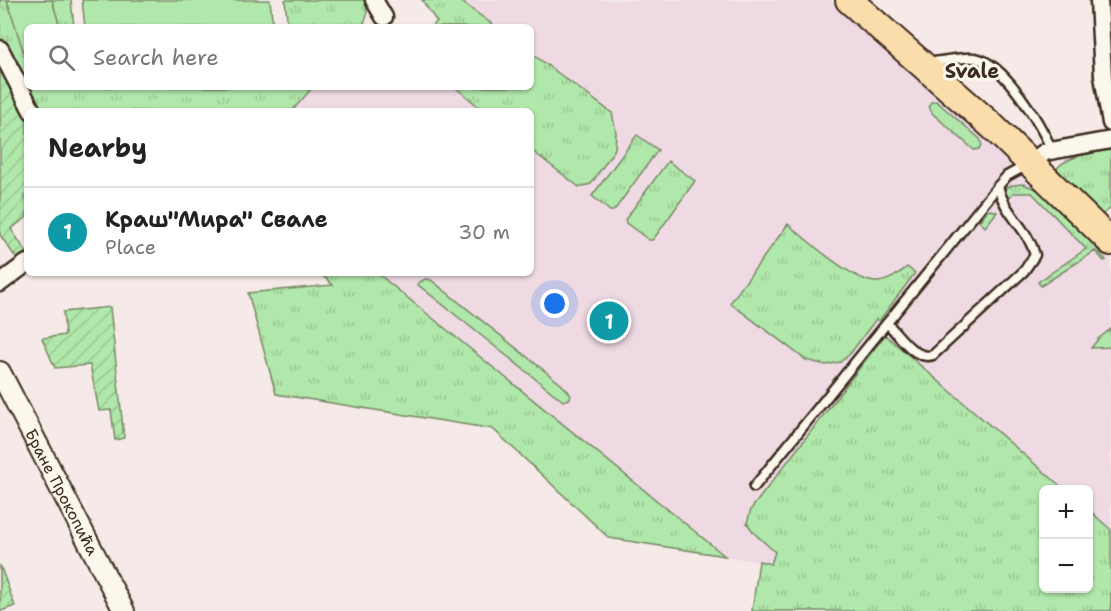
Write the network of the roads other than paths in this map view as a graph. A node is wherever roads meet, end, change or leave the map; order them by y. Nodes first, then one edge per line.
1 (374, 0) edge
2 (849, 0) edge
3 (1099, 0) edge
4 (384, 17) dead end
5 (0, 49) edge
6 (922, 64) junction
7 (30, 108) edge
8 (1111, 123) edge
9 (1111, 140) edge
10 (1052, 150) junction
11 (1030, 163) junction
12 (998, 186) junction
13 (1108, 232) edge
14 (24, 265) edge
15 (0, 283) edge
16 (887, 323) junction
17 (0, 372) edge
18 (754, 488) dead end
19 (124, 611) edge

1 - 4 street
2 - 6 main road
3 - 8 street
5 - 7 street
6 - 10 lane
6 - 11 main road
9 - 10 street
10 - 11 street
11 - 12 lane
11 - 13 main road
12 - 16 lane
12 - 16 lane
14 - 15 street
16 - 18 lane
17 - 19 street, Бране Прокопића

